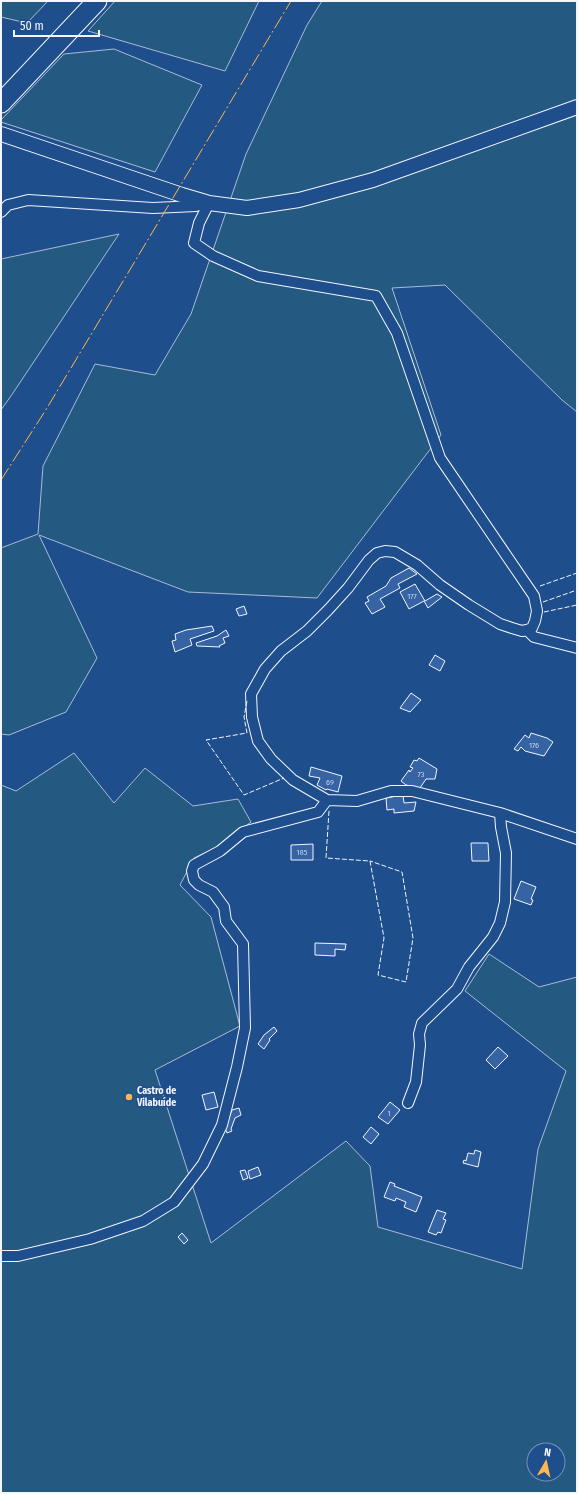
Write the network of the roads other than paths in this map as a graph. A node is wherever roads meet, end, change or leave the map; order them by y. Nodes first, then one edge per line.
1 (97, 1) edge
2 (1, 103) edge
3 (577, 107) edge
4 (1, 134) edge
5 (209, 203) junction
6 (1, 212) edge
7 (527, 630) junction
8 (577, 648) edge
9 (326, 800) junction
10 (500, 813) junction
11 (577, 839) edge
12 (408, 1103) dead end
13 (1, 1256) edge

1 - 2 highway
3 - 5 main road
4 - 5 main road
5 - 6 street
5 - 7 street
7 - 8 street
7 - 9 street
9 - 10 street
9 - 13 street
10 - 11 street
10 - 12 street

